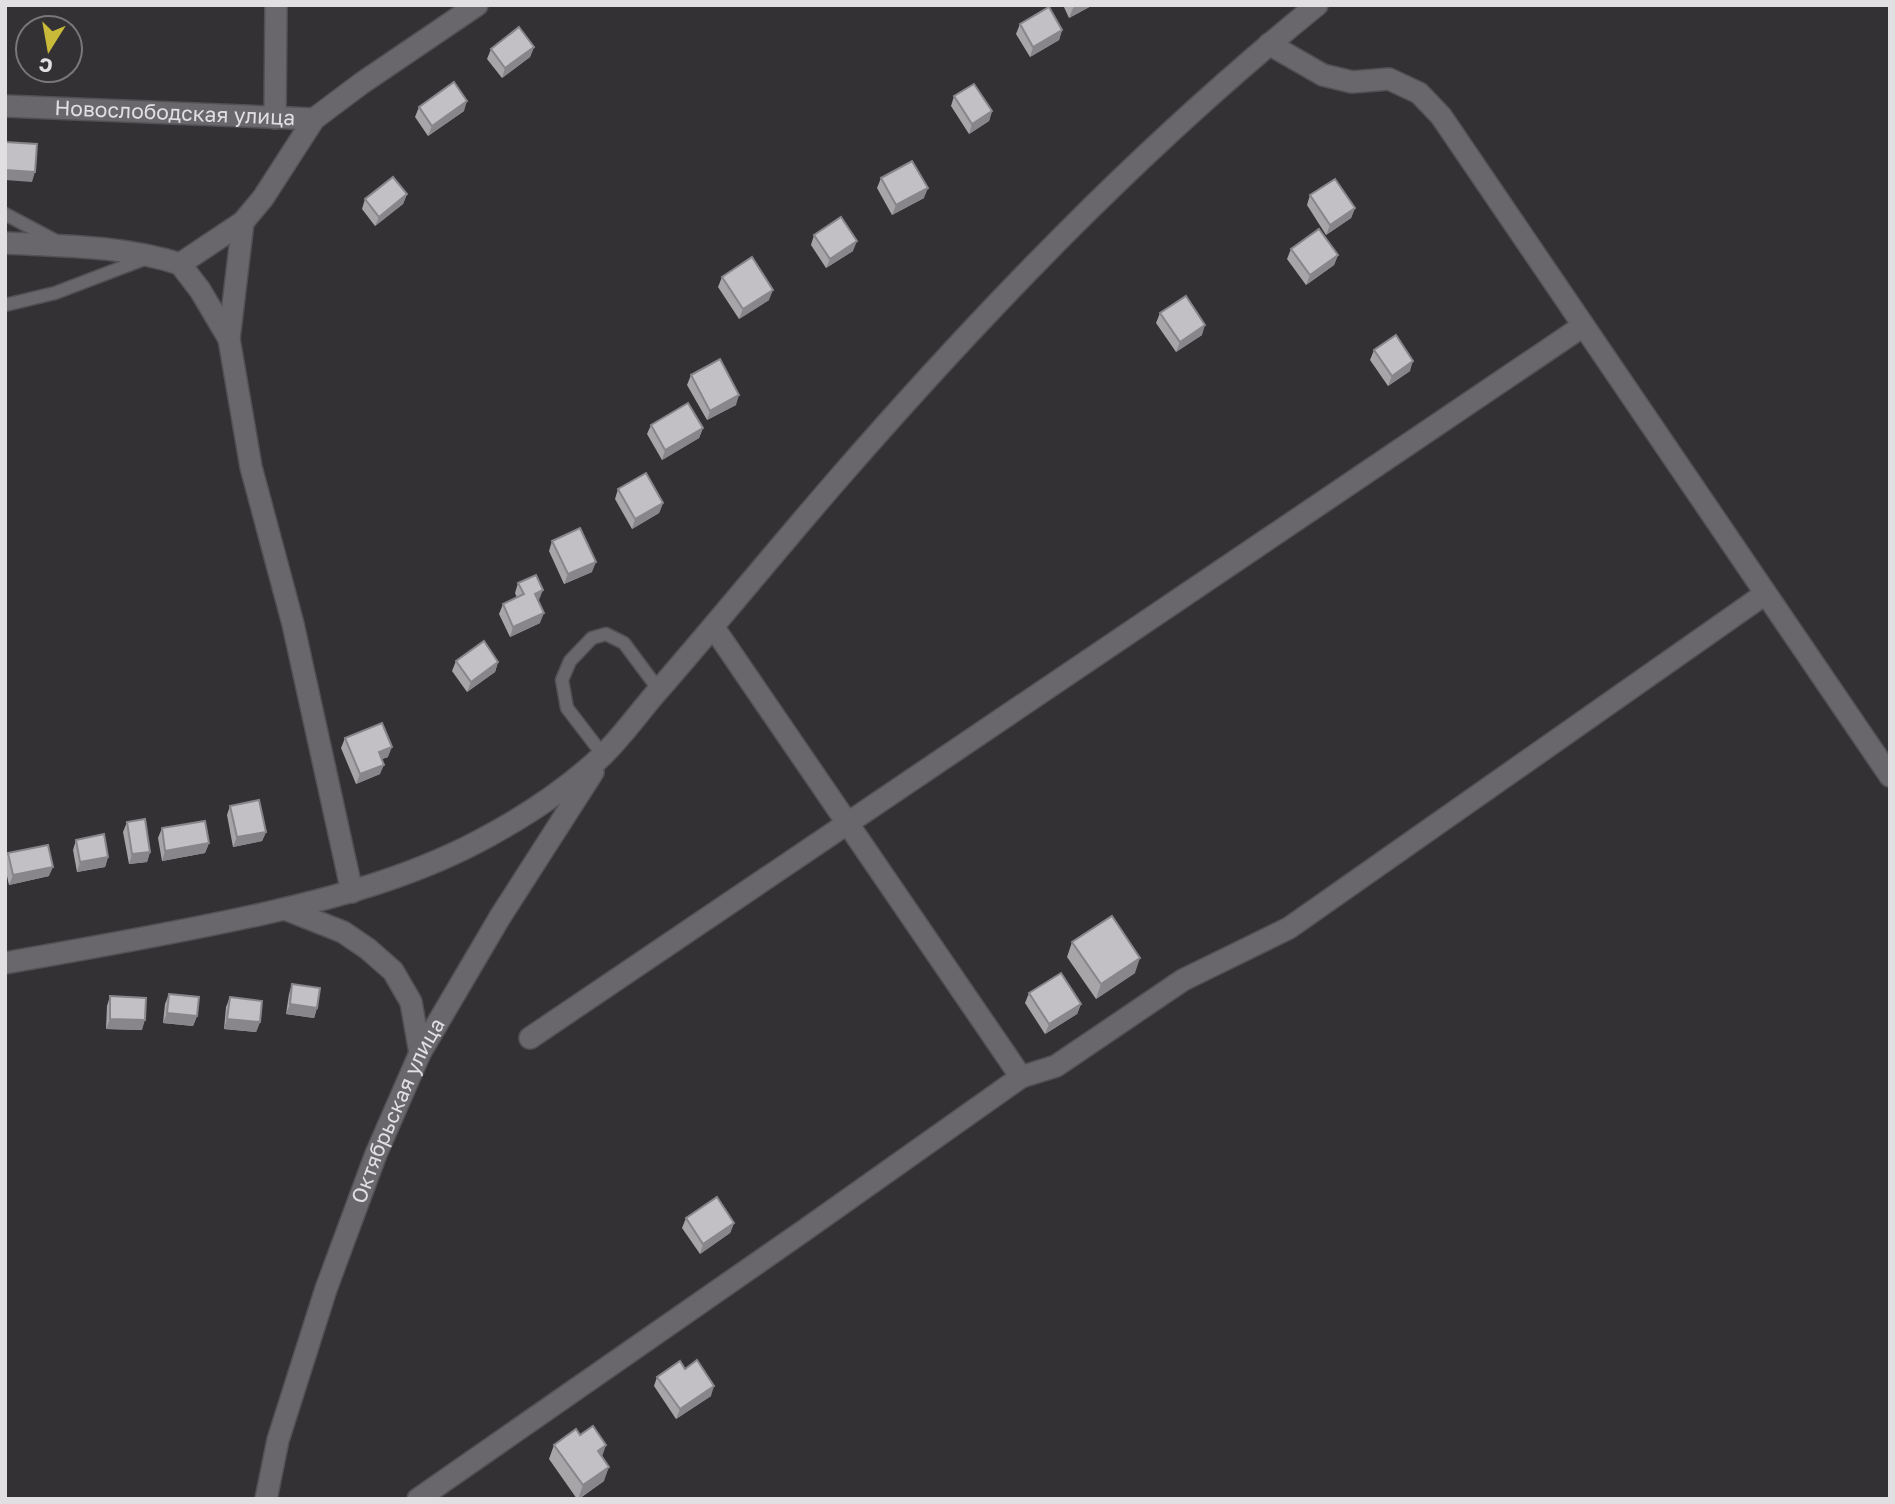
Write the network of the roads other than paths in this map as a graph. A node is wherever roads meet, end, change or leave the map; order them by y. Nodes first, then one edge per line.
1 (276, 5) edge
2 (477, 5) edge
3 (1317, 5) edge
4 (1269, 44) junction
5 (5, 106) edge
6 (275, 118) junction
7 (314, 119) junction
8 (5, 214) edge
9 (243, 222) junction
10 (5, 243) edge
11 (66, 247) junction
12 (153, 256) junction
13 (180, 264) junction
14 (5, 304) edge
15 (1583, 326) junction
16 (229, 339) junction
17 (1765, 594) junction
18 (713, 628) junction
19 (659, 690) junction
20 (603, 755) junction
21 (1890, 776) edge
22 (847, 822) junction
23 (352, 892) junction
24 (285, 909) junction
25 (5, 963) edge
26 (530, 1038) dead end
27 (419, 1053) junction
28 (1021, 1077) junction
29 (266, 1499) edge
30 (418, 1499) edge

1 - 6 street
2 - 7 street, Новослободская улица
3 - 4 street
4 - 15 street
4 - 18 street
5 - 6 street, Новослободская улица
6 - 7 street, Новослободская улица
7 - 9 street
8 - 11 lane
9 - 13 street
9 - 16 street
10 - 11 street
11 - 12 street
12 - 13 street
12 - 14 lane
13 - 16 street
15 - 17 street
15 - 22 street
16 - 23 street
17 - 21 street
17 - 28 street
18 - 19 street
18 - 22 street
19 - 20 street
19 - 20 lane
20 - 23 street
20 - 27 street, Октябрьская улица
22 - 26 street
22 - 28 street
23 - 24 street
24 - 25 street
24 - 27 street
27 - 29 street, Октябрьская улица
28 - 30 street

